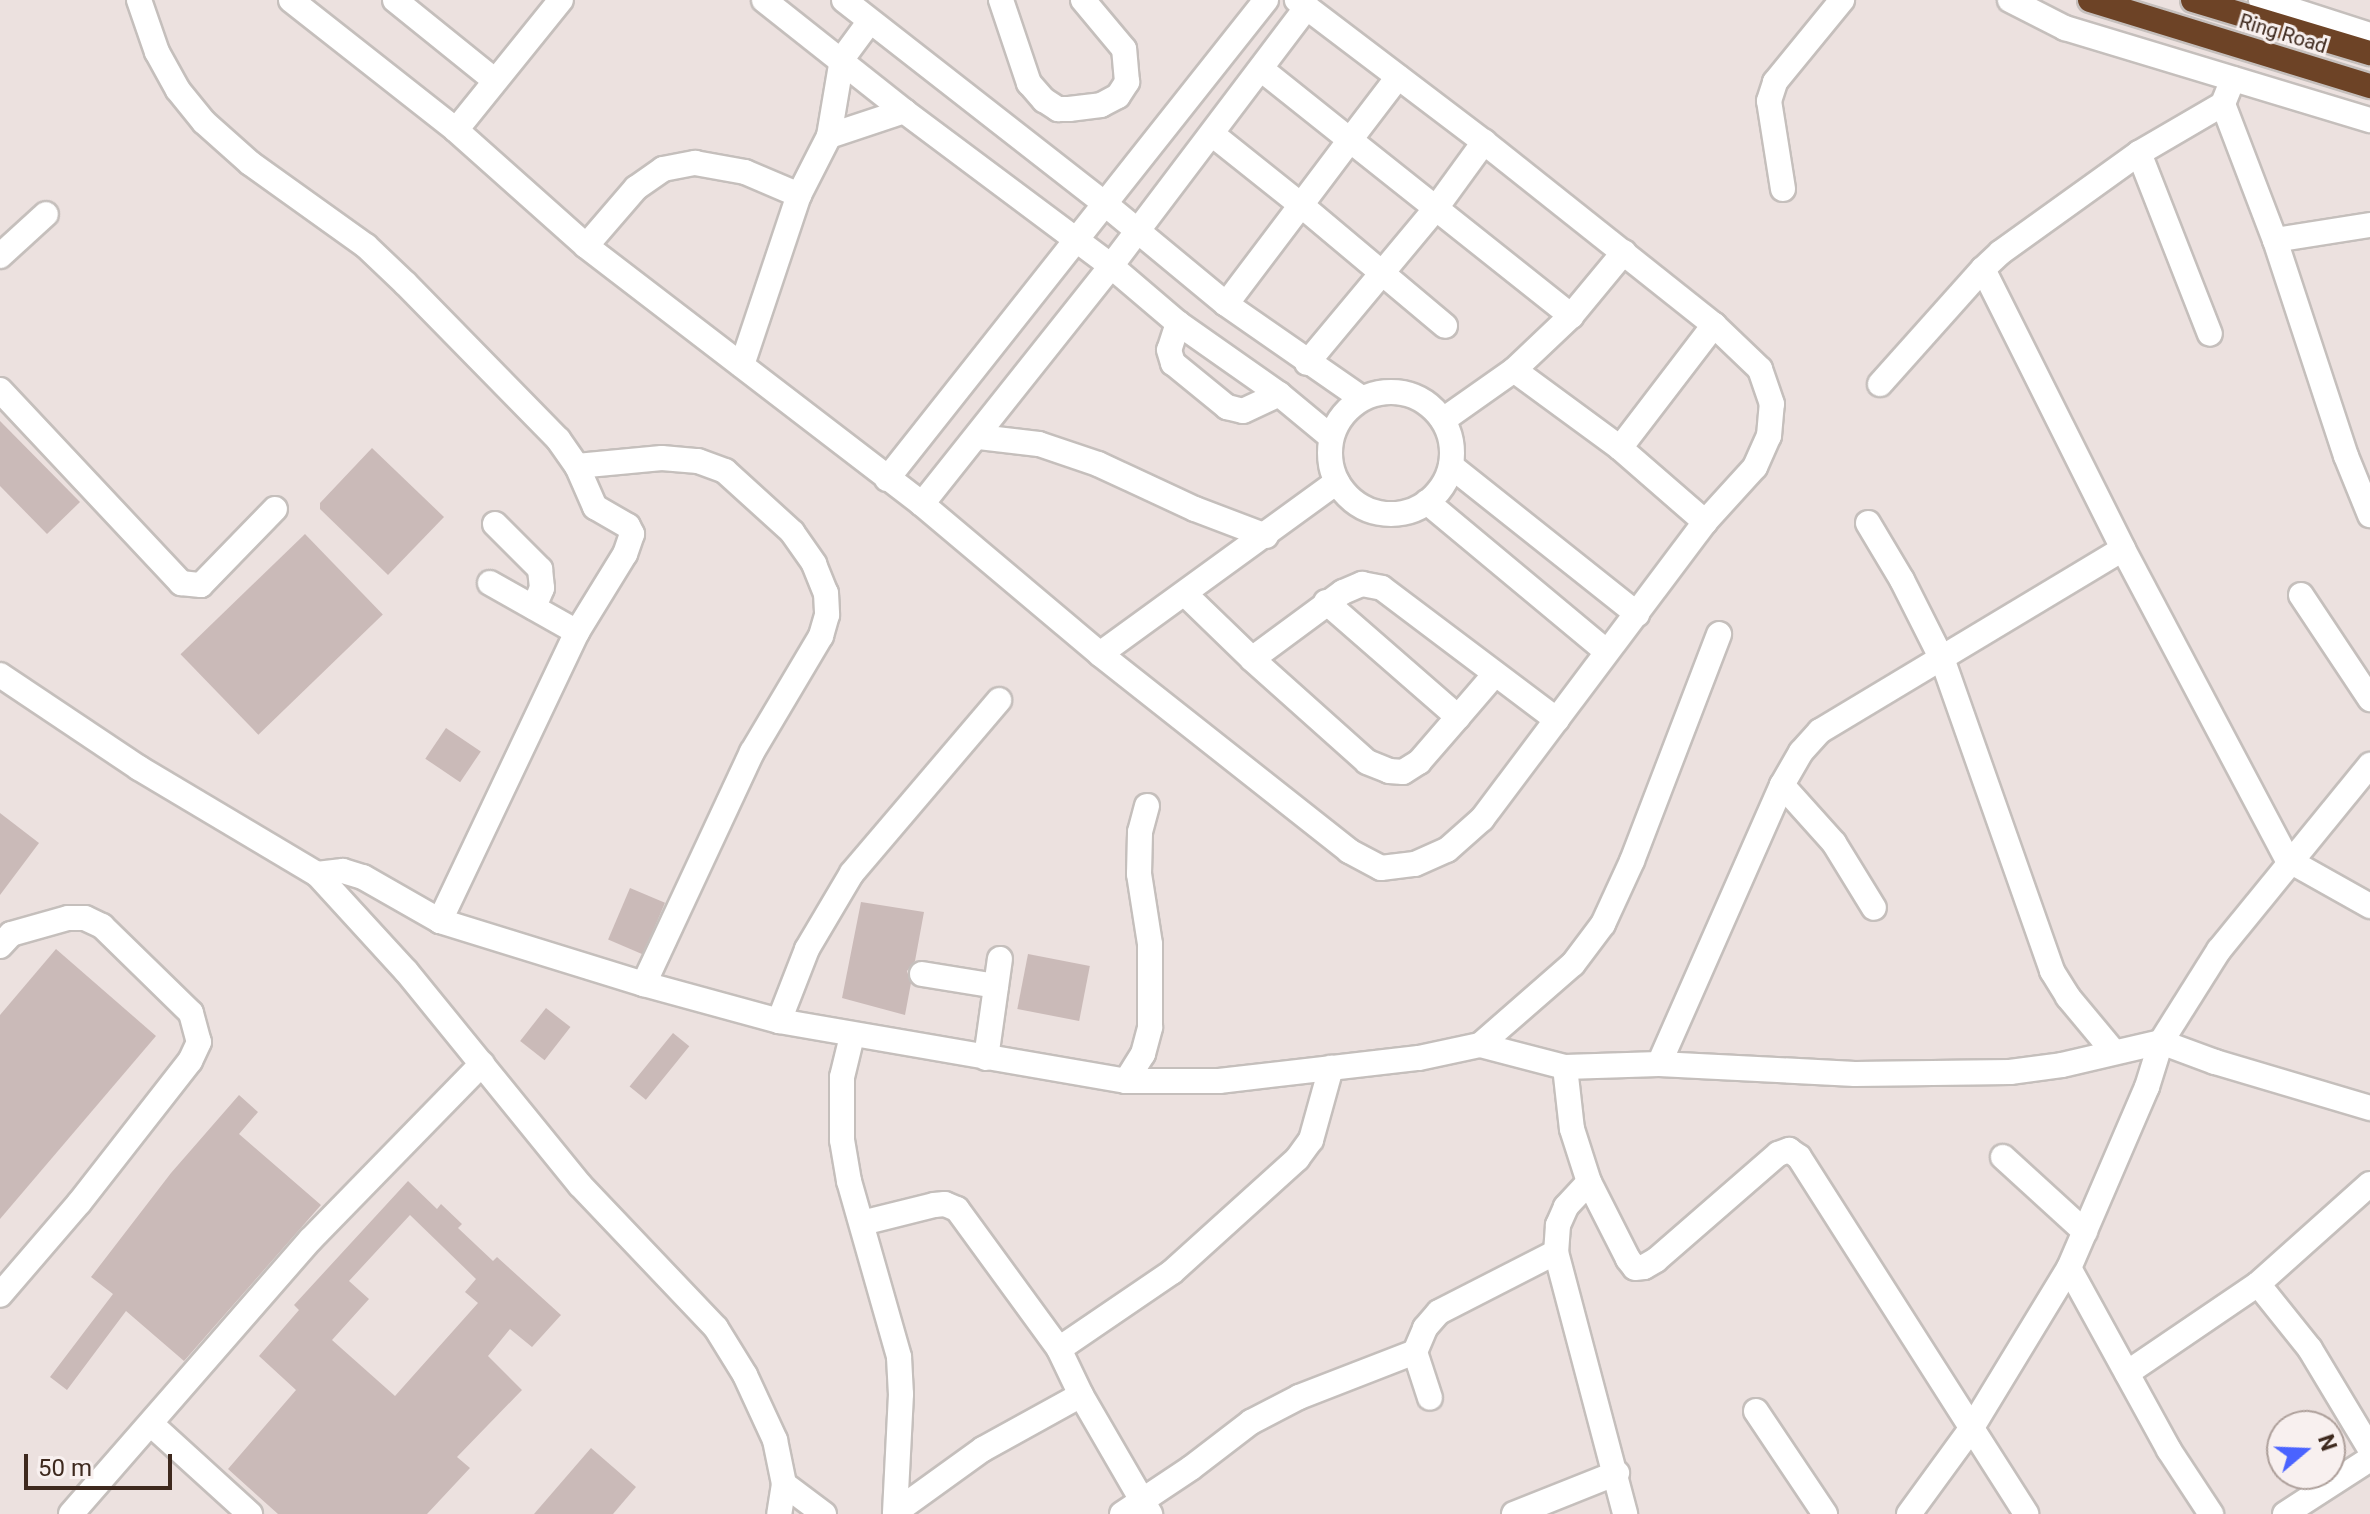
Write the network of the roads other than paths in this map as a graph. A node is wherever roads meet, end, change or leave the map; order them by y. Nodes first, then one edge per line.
1 (139, 0) edge
2 (291, 0) edge
3 (395, 0) edge
4 (561, 0) edge
5 (764, 0) edge
6 (844, 0) edge
7 (1001, 0) edge
8 (1083, 0) edge
9 (1266, 0) edge
10 (1842, 0) edge
11 (2010, 0) edge
12 (2090, 0) edge
13 (2193, 0) edge
14 (2261, 0) edge
15 (1302, 3) edge
16 (870, 21) junction
17 (2370, 35) edge
18 (2370, 53) edge
19 (842, 59) junction
20 (1261, 69) junction
21 (1398, 77) junction
22 (2233, 79) junction
23 (494, 80) junction
24 (2370, 86) edge
25 (2223, 104) junction
26 (904, 111) junction
27 (2370, 120) edge
28 (456, 130) junction
29 (1212, 134) junction
30 (829, 136) junction
31 (1350, 140) junction
32 (1484, 142) junction
33 (2139, 153) junction
34 (1783, 189) dead end
35 (799, 195) junction
36 (1104, 203) junction
37 (1301, 205) junction
38 (1436, 208) junction
39 (46, 214) dead end
40 (2370, 225) edge
41 (1136, 231) junction
42 (1076, 239) junction
43 (2275, 240) junction
44 (586, 246) junction
45 (1624, 252) junction
46 (0, 256) edge
47 (1111, 266) junction
48 (1983, 269) junction
49 (1381, 276) junction
50 (1226, 304) junction
51 (1571, 316) junction
52 (1178, 323) junction
53 (1714, 325) junction
54 (1445, 326) dead end
55 (2210, 334) dead end
56 (1307, 363) junction
57 (742, 365) junction
58 (1514, 370) junction
59 (1880, 384) dead end
60 (0, 390) edge
61 (1279, 394) junction
62 (1361, 398) junction
63 (1443, 420) junction
64 (979, 437) junction
65 (1331, 437) junction
66 (1620, 448) junction
67 (577, 466) junction
68 (1451, 466) junction
69 (887, 479) junction
70 (1337, 482) junction
71 (1427, 502) junction
72 (922, 504) junction
73 (275, 509) dead end
74 (2370, 515) edge
75 (1705, 522) junction
76 (1868, 523) dead end
77 (495, 524) dead end
78 (1266, 536) junction
79 (2123, 549) junction
80 (490, 583) dead end
81 (1185, 594) junction
82 (2301, 595) dead end
83 (1326, 602) junction
84 (534, 607) junction
85 (1637, 614) junction
86 (577, 632) junction
87 (1719, 634) dead end
88 (1606, 651) junction
89 (1100, 654) junction
90 (1252, 659) junction
91 (1943, 661) junction
92 (1495, 674) junction
93 (0, 675) edge
94 (2370, 699) edge
95 (999, 700) dead end
96 (1458, 717) junction
97 (1557, 720) junction
98 (2370, 765) edge
99 (1782, 785) junction
100 (1147, 806) dead end
101 (2288, 860) junction
102 (317, 874) junction
103 (2370, 906) edge
104 (1874, 908) dead end
105 (440, 921) junction
106 (4, 935) edge
107 (1000, 959) dead end
108 (922, 974) dead end
109 (644, 984) junction
110 (996, 986) junction
111 (779, 1021) junction
112 (852, 1036) junction
113 (2161, 1042) junction
114 (1480, 1045) junction
115 (2113, 1051) junction
116 (986, 1058) junction
117 (482, 1064) junction
118 (1659, 1064) junction
119 (1565, 1067) junction
120 (1331, 1068) junction
121 (1126, 1081) junction
122 (2370, 1108) edge
123 (2003, 1157) dead end
124 (1589, 1182) junction
125 (2370, 1184) edge
126 (862, 1223) junction
127 (2085, 1232) junction
128 (1556, 1252) junction
129 (2069, 1268) junction
130 (2258, 1284) junction
131 (0, 1295) edge
132 (1059, 1349) junction
133 (1415, 1352) junction
134 (2127, 1373) junction
135 (1081, 1395) junction
136 (1430, 1398) dead end
137 (1756, 1411) dead end
138 (151, 1424) junction
139 (1971, 1429) junction
140 (2370, 1449) edge
141 (2370, 1459) edge
142 (1617, 1473) junction
143 (784, 1484) junction
144 (1147, 1508) edge
145 (896, 1512) edge
146 (71, 1514) edge
147 (250, 1514) edge
148 (779, 1514) edge
149 (824, 1514) edge
150 (1122, 1514) edge
151 (1514, 1514) edge
152 (1625, 1514) edge
153 (1825, 1514) edge
154 (1909, 1514) edge
155 (2026, 1514) edge
156 (2211, 1514) edge
157 (2285, 1514) edge

1 - 67 street
2 - 28 street
3 - 23 street
4 - 23 street
5 - 19 street
6 - 16 street
7 - 8 street
9 - 36 street
10 - 34 street
11 - 22 street
12 - 24 highway, Ring Road
13 - 18 highway, Ring Road
14 - 17 street
15 - 20 street
15 - 21 street
16 - 19 street
16 - 36 street
19 - 26 street
19 - 30 street
20 - 29 street
20 - 31 street
21 - 31 street
21 - 32 street
22 - 25 street
22 - 27 street
23 - 28 street
25 - 33 street
25 - 43 street
26 - 30 street
26 - 42 street
28 - 44 street
29 - 37 street
29 - 41 street
30 - 35 street
31 - 37 street
31 - 38 street
32 - 38 street
32 - 45 street
33 - 48 street
33 - 55 street
35 - 44 street
35 - 57 street
36 - 41 street
36 - 42 street
37 - 49 street
37 - 50 street
38 - 49 street
38 - 51 street
39 - 46 street
40 - 43 street
41 - 47 street
41 - 50 street
42 - 47 street
42 - 69 street
43 - 74 street
44 - 57 street
45 - 51 street
45 - 53 street
47 - 52 street
47 - 64 street
48 - 59 street
48 - 79 street
49 - 54 street
49 - 56 street
50 - 56 street
51 - 58 street
52 - 61 street
52 - 61 street
53 - 66 street
53 - 75 street
56 - 62 street
57 - 69 street
58 - 63 street
58 - 66 street
60 - 73 street
61 - 65 street
62 - 63 street
62 - 65 street
63 - 68 street
64 - 72 street
64 - 78 street
65 - 70 street
66 - 75 street
67 - 86 street
67 - 109 street
68 - 71 street
68 - 85 street
69 - 72 street
70 - 71 street
70 - 78 street
71 - 88 street
72 - 89 street
75 - 85 street
76 - 91 street
77 - 84 street
78 - 81 street
79 - 91 street
79 - 101 street
80 - 84 street
81 - 89 street
81 - 90 street
82 - 94 street
83 - 90 street
83 - 92 street
83 - 96 street
84 - 86 street
85 - 88 street
86 - 105 street
87 - 114 street
88 - 97 street
89 - 97 street
90 - 96 street
91 - 99 street
91 - 115 street
92 - 96 street
92 - 97 street
93 - 102 street
95 - 111 street
98 - 101 street
99 - 104 street
99 - 118 street
100 - 121 street
101 - 103 street
101 - 113 street
102 - 105 street
102 - 117 street
105 - 109 street
106 - 131 street
107 - 110 street
108 - 110 street
109 - 111 street
110 - 116 street
111 - 112 street
112 - 116 street
112 - 126 street
113 - 115 street
113 - 122 street
113 - 127 street
114 - 119 street
114 - 120 street
115 - 118 street
116 - 121 street
117 - 138 street
117 - 143 street
118 - 119 street
119 - 124 street
120 - 121 street
120 - 132 street
123 - 127 street
124 - 128 street
124 - 139 street
125 - 130 street
126 - 132 street
126 - 145 street
127 - 129 street
128 - 133 street
128 - 142 street
129 - 134 street
129 - 139 street
130 - 134 street
130 - 140 street
132 - 135 street
133 - 136 street
133 - 144 street
134 - 156 street
135 - 144 street
135 - 145 street
137 - 153 street
138 - 146 street
138 - 147 street
139 - 154 street
139 - 155 street
141 - 157 street
142 - 151 street
142 - 152 street
143 - 148 street
143 - 149 street
144 - 150 street

